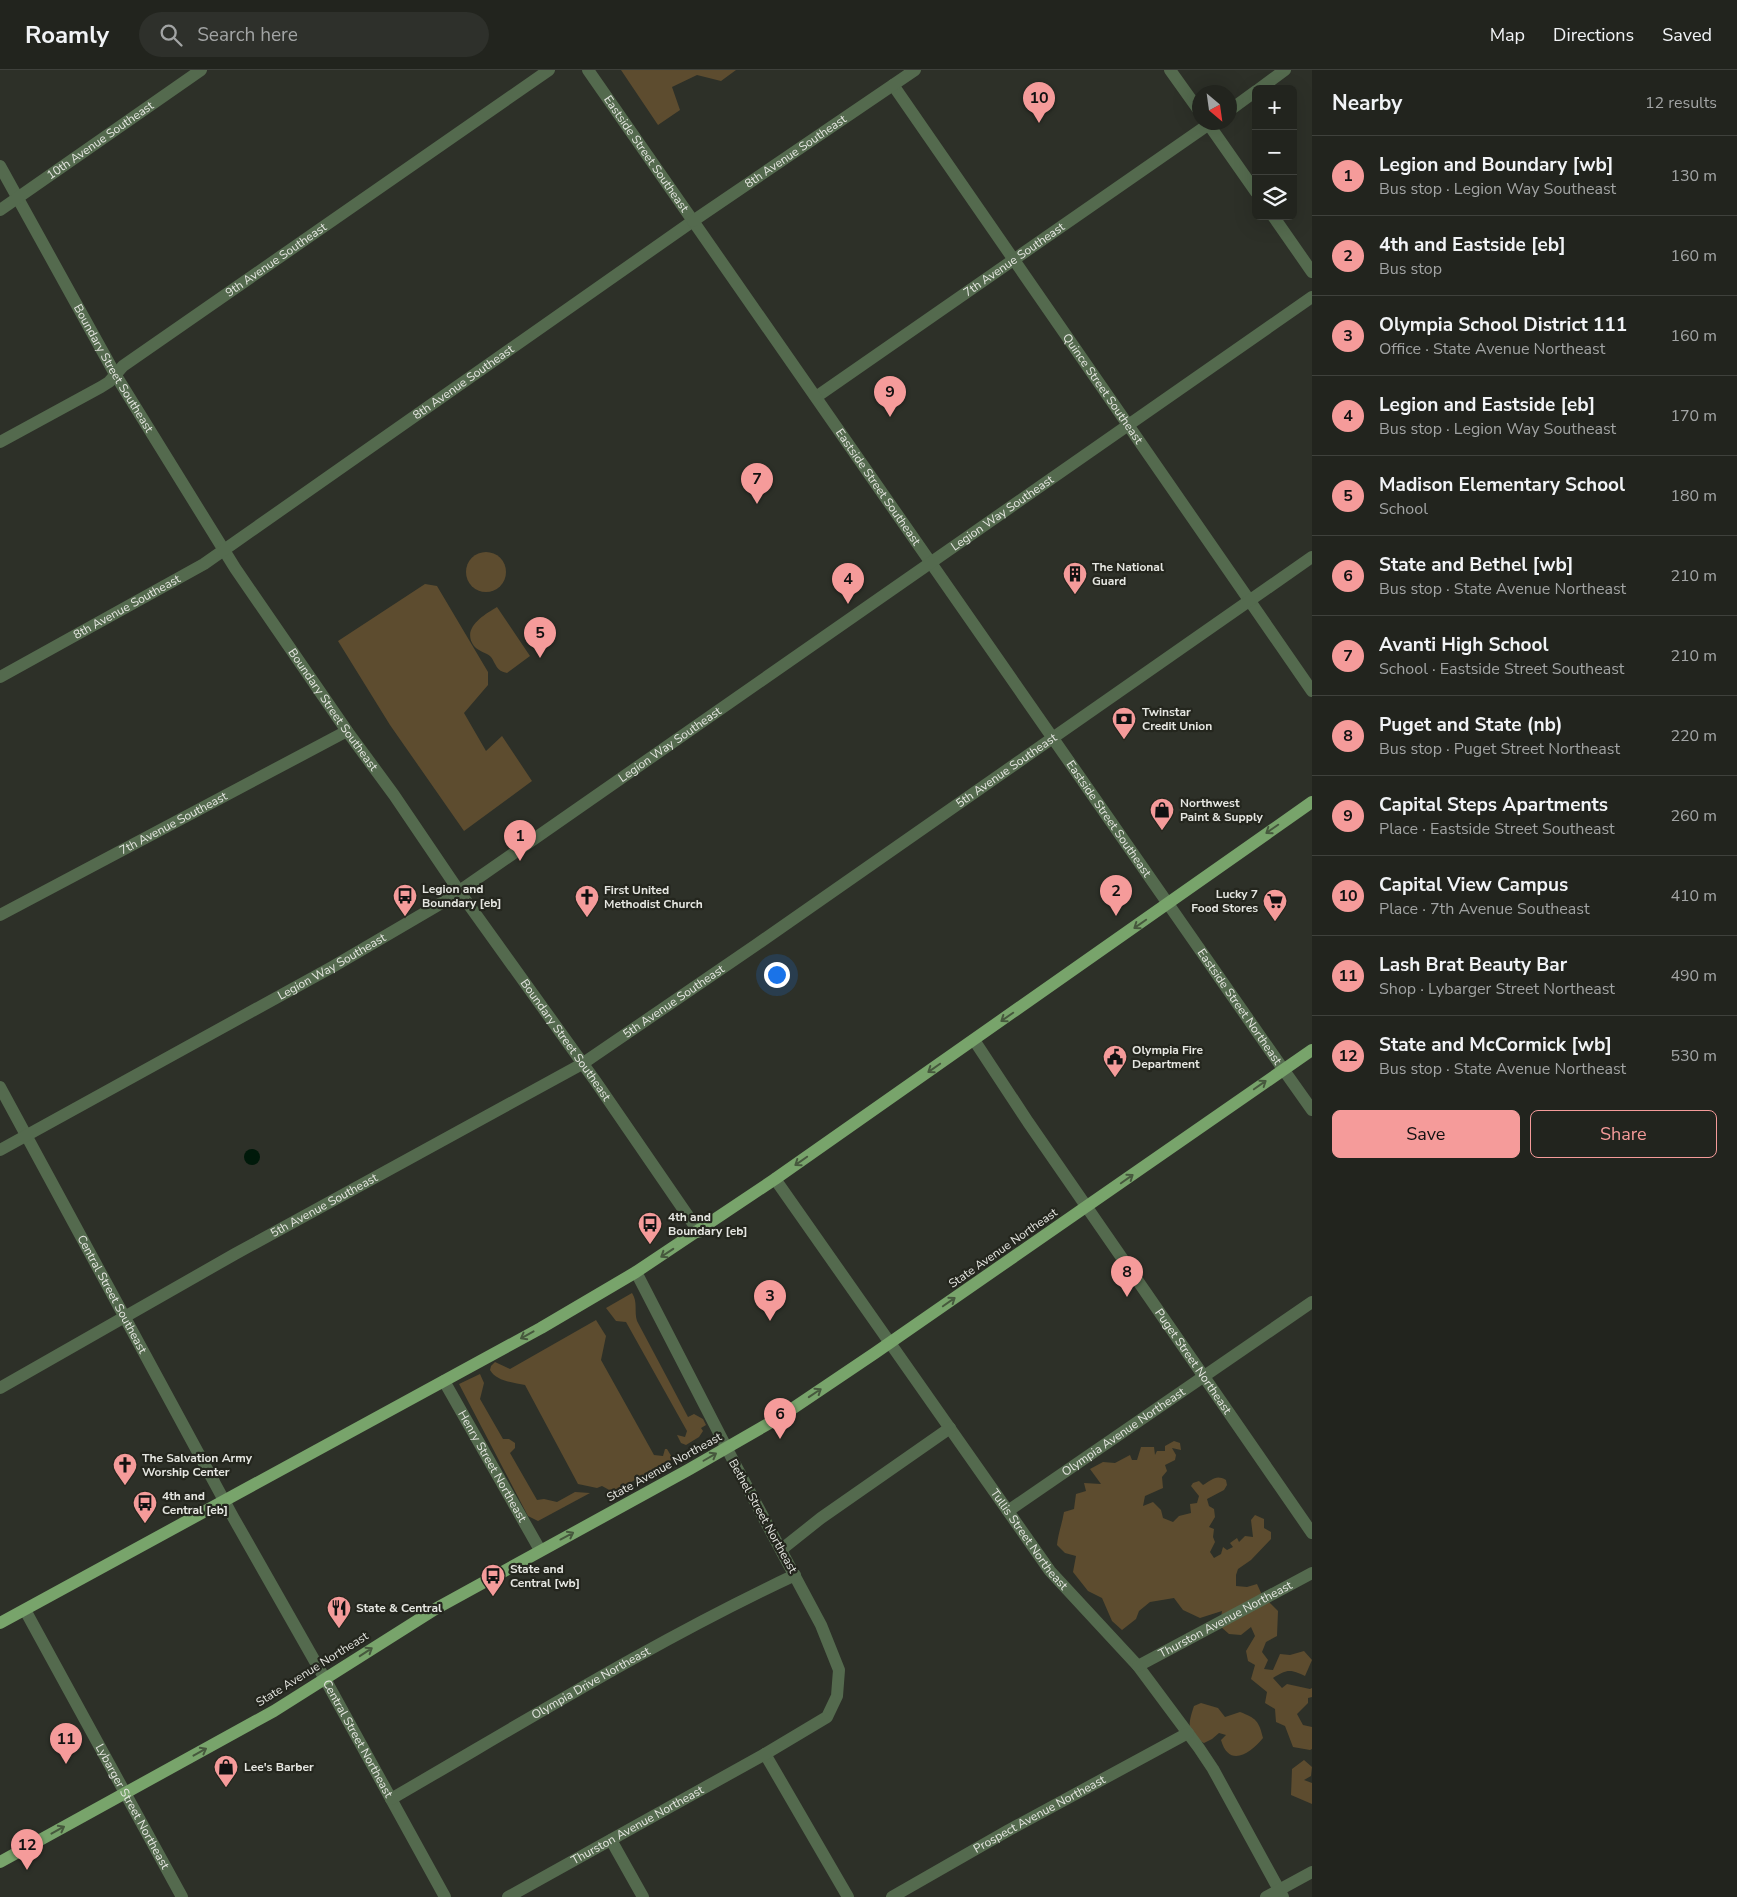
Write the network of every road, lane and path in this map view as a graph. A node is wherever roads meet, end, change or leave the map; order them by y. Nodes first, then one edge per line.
1 (201, 70) edge
2 (549, 70) edge
3 (588, 70) edge
4 (915, 70) edge
5 (1170, 70) edge
6 (1285, 70) edge
7 (893, 85) junction
8 (1264, 85) edge
9 (1252, 94) edge
10 (1192, 101) edge
11 (1237, 105) edge
12 (1200, 130) edge
13 (1215, 130) edge
14 (0, 166) edge
15 (1252, 186) edge
16 (18, 197) junction
17 (0, 210) edge
18 (1276, 220) edge
19 (693, 221) junction
20 (1013, 261) junction
21 (1312, 272) edge
22 (1312, 297) edge
23 (115, 374) junction
24 (816, 397) junction
25 (1129, 425) junction
26 (0, 442) edge
27 (224, 550) junction
28 (1312, 557) edge
29 (930, 562) junction
30 (1249, 601) junction
31 (0, 677) edge
32 (1312, 690) edge
33 (347, 731) junction
34 (1052, 738) junction
35 (1312, 802) edge
36 (459, 891) junction
37 (1167, 904) junction
38 (0, 915) edge
39 (974, 1040) junction
40 (1312, 1050) edge
41 (582, 1064) junction
42 (1283, 1069) junction
43 (0, 1087) edge
44 (1312, 1110) edge
45 (26, 1135) junction
46 (0, 1150) edge
47 (775, 1179) junction
48 (1087, 1207) junction
49 (699, 1232) junction
50 (636, 1272) junction
51 (1312, 1302) edge
52 (125, 1317) junction
53 (889, 1343) junction
54 (1204, 1377) junction
55 (444, 1381) junction
56 (0, 1388) edge
57 (950, 1428) junction
58 (726, 1448) junction
59 (224, 1501) junction
60 (1008, 1511) junction
61 (1312, 1533) edge
62 (782, 1549) junction
63 (540, 1550) junction
64 (1312, 1573) edge
65 (795, 1575) junction
66 (25, 1610) junction
67 (0, 1623) edge
68 (1138, 1666) junction
69 (325, 1679) junction
70 (838, 1683) joint
71 (1188, 1733) junction
72 (765, 1754) junction
73 (125, 1793) junction
74 (391, 1799) junction
75 (611, 1840) junction
76 (0, 1862) edge
77 (1312, 1872) edge
78 (1281, 1893) edge
79 (182, 1897) edge
80 (445, 1897) edge
81 (508, 1897) edge
82 (643, 1897) edge
83 (848, 1897) edge
84 (892, 1897) edge
85 (1266, 1897) edge

1 - 16 street, 10th Avenue Southeast
2 - 23 street, 9th Avenue Southeast
3 - 19 street, Eastside Street Southeast
4 - 7 street, 8th Avenue Southeast
5 - 10 street
6 - 8 street
7 - 19 street, 8th Avenue Southeast
7 - 20 street, Quince Street Southeast
9 - 11 street
12 - 20 street, 7th Avenue Southeast
13 - 15 street
14 - 16 street, Boundary Street Southeast
16 - 17 street, 10th Avenue Southeast
16 - 23 street, Boundary Street Southeast
18 - 21 street
19 - 24 street, Eastside Street Southeast
19 - 27 street, 8th Avenue Southeast
20 - 24 street, 7th Avenue Southeast
20 - 25 street, Quince Street Southeast
22 - 25 street, Legion Way Southeast
23 - 26 street, 9th Avenue Southeast
23 - 27 street, Boundary Street Southeast
24 - 29 street, Eastside Street Southeast
25 - 29 street, Legion Way Southeast
25 - 30 street, Quince Street Southeast
27 - 31 street, 8th Avenue Southeast
27 - 33 street, Boundary Street Southeast
28 - 30 street, 5th Avenue Southeast
29 - 34 street, Eastside Street Southeast
29 - 36 street, Legion Way Southeast
30 - 32 street, Quince Street Southeast
30 - 34 street, 5th Avenue Southeast
33 - 36 street, Boundary Street Southeast
33 - 38 street, 7th Avenue Southeast
34 - 37 street, Eastside Street Southeast
34 - 41 street, 5th Avenue Southeast
35 -> 37 main road
36 - 41 street, Boundary Street Southeast
36 - 45 street, Legion Way Southeast
37 -> 39 main road
37 - 42 street, Eastside Street Northeast
39 -> 47 main road
39 - 48 street, Puget Street Northeast
40 - 42 main road, State Avenue Northeast
41 - 49 street, Boundary Street Southeast
41 - 52 street, 5th Avenue Southeast
42 - 44 street, Eastside Street Northeast
48 -> 42 main road, State Avenue Northeast
43 - 45 street, Central Street Southeast
45 - 46 street, Legion Way Southeast
45 - 52 street, Central Street Southeast
47 - 49 main road
47 - 53 street, Tullis Street Northeast
53 -> 48 main road, State Avenue Northeast
48 - 54 street, Puget Street Northeast
49 -> 50 main road
50 -> 55 main road
50 - 58 street, Bethel Street Northeast
51 - 54 street, Olympia Avenue Northeast
52 - 56 street, 5th Avenue Southeast
52 - 59 street, Central Street Southeast
53 - 57 street, Tullis Street Northeast
58 -> 53 main road, State Avenue Northeast
54 - 60 street, Olympia Avenue Northeast
54 - 61 street, Puget Street Northeast
55 - 59 main road
55 - 63 street, Henry Street Northeast
57 - 60 street, Tullis Street Northeast
57 - 62 street
58 - 62 street, Bethel Street Northeast
63 -> 58 main road, State Avenue Northeast
59 - 66 main road
59 - 69 street, Central Street Northeast
60 - 68 street, Tullis Street Northeast
62 - 65 street, Bethel Street Northeast
69 -> 63 main road, State Avenue Northeast
64 - 68 street, Thurston Avenue Northeast
65 - 70 street, Bethel Street Northeast
65 - 74 street, Olympia Drive Northeast
66 - 67 main road
66 - 73 street, Lybarger Street Northeast
68 - 71 street, Tullis Street Northeast
73 -> 69 main road, State Avenue Northeast
69 - 74 street, Central Street Northeast
70 - 72 street, Thurston Avenue Northeast
71 - 78 street, Tullis Street Northeast
71 - 84 street, Prospect Avenue Northeast
72 - 75 street, Thurston Avenue Northeast
72 - 83 street
76 -> 73 main road, State Avenue Northeast
73 - 79 street, Lybarger Street Northeast
74 - 80 street, Central Street Northeast
75 - 81 street, Thurston Avenue Northeast
75 - 82 street
77 - 78 street
78 - 85 street

